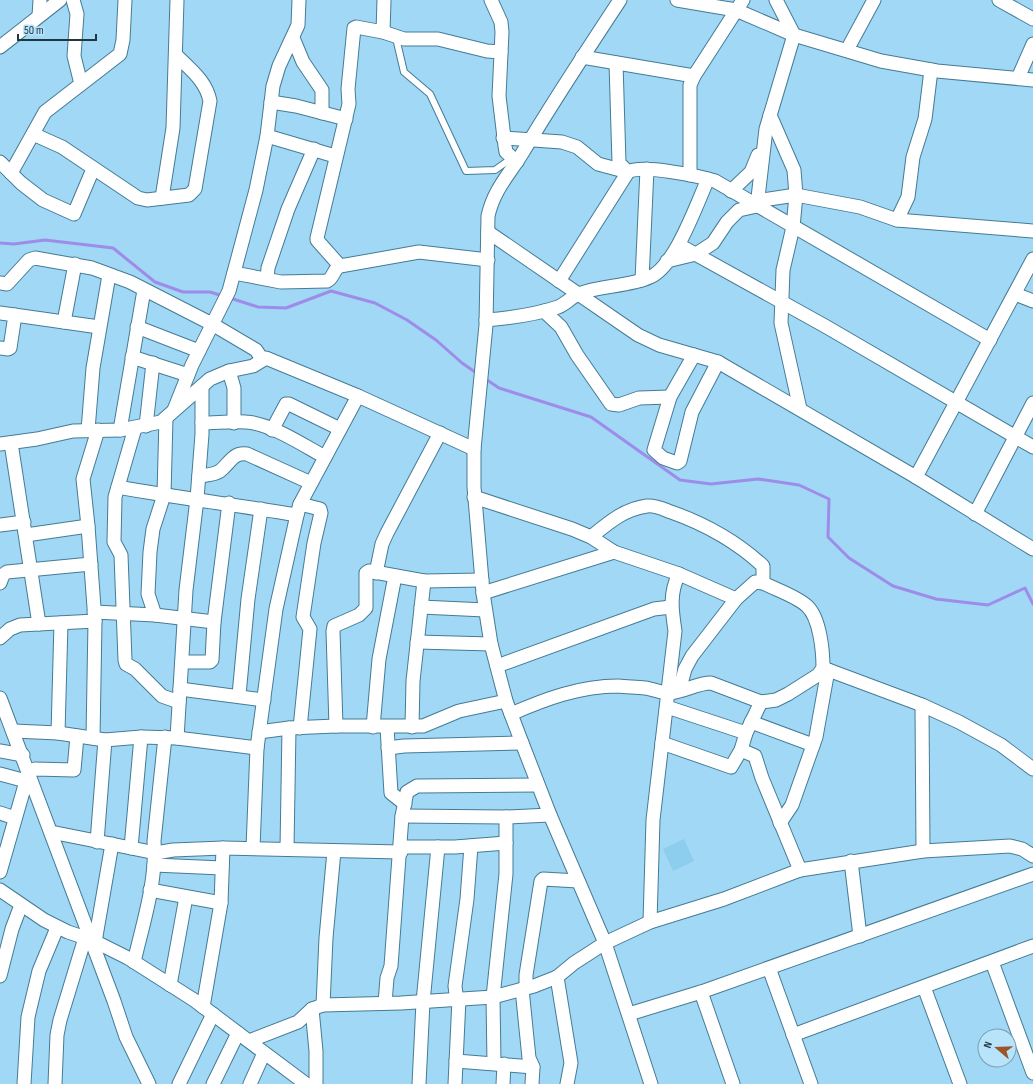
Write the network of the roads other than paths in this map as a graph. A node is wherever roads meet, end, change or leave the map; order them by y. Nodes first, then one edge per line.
1 (40, 0) edge
2 (60, 0) edge
3 (73, 0) edge
4 (124, 0) edge
5 (178, 0) edge
6 (299, 0) edge
7 (384, 0) edge
8 (491, 0) edge
9 (620, 0) edge
10 (677, 0) edge
11 (776, 0) edge
12 (874, 0) edge
13 (999, 0) edge
14 (740, 5) edge
15 (39, 16) junction
16 (1033, 19) edge
17 (384, 32) junction
18 (794, 35) junction
19 (293, 38) junction
20 (396, 38) junction
21 (1033, 44) edge
22 (0, 47) edge
23 (847, 50) junction
24 (501, 52) junction
25 (176, 56) junction
26 (582, 57) junction
27 (616, 63) junction
28 (931, 70) junction
29 (694, 76) junction
30 (1018, 78) junction
31 (1033, 80) edge
32 (81, 84) junction
33 (271, 102) junction
34 (322, 113) junction
35 (770, 116) junction
36 (346, 119) junction
37 (33, 134) junction
38 (267, 136) junction
39 (765, 137) junction
40 (503, 138) junction
41 (530, 140) junction
42 (314, 149) junction
43 (336, 156) junction
44 (515, 160) junction
45 (0, 162) edge
46 (93, 169) junction
47 (647, 170) junction
48 (11, 172) junction
49 (628, 172) junction
50 (690, 175) junction
51 (708, 179) junction
52 (732, 191) junction
53 (796, 195) junction
54 (162, 198) junction
55 (757, 206) junction
56 (897, 220) junction
57 (793, 227) junction
58 (1033, 231) edge
59 (488, 232) junction
60 (680, 245) junction
61 (696, 254) junction
62 (1033, 259) edge
63 (488, 260) junction
64 (667, 261) junction
65 (75, 264) junction
66 (340, 266) junction
67 (234, 273) junction
68 (109, 275) junction
69 (267, 279) junction
70 (642, 280) junction
71 (559, 281) junction
72 (0, 284) edge
73 (144, 290) junction
74 (578, 294) junction
75 (1015, 294) junction
76 (1033, 301) edge
77 (781, 302) junction
78 (544, 311) junction
79 (0, 313) edge
80 (15, 315) junction
81 (486, 320) junction
82 (64, 322) junction
83 (212, 324) junction
84 (99, 327) junction
85 (137, 327) junction
86 (990, 340) junction
87 (0, 348) edge
88 (199, 351) junction
89 (694, 355) junction
90 (132, 357) junction
91 (262, 359) junction
92 (718, 362) junction
93 (153, 364) junction
94 (229, 371) junction
95 (188, 375) junction
96 (202, 386) junction
97 (358, 396) junction
98 (670, 397) junction
99 (957, 402) junction
100 (1033, 403) edge
101 (800, 409) junction
102 (170, 415) junction
103 (202, 423) junction
104 (234, 423) junction
105 (140, 427) junction
106 (340, 429) junction
107 (93, 430) junction
108 (120, 430) junction
109 (272, 430) junction
110 (440, 433) junction
111 (1017, 437) junction
112 (6, 443) edge
113 (1033, 447) edge
114 (474, 449) junction
115 (325, 456) junction
116 (199, 476) junction
117 (916, 477) junction
118 (311, 483) junction
119 (118, 487) junction
120 (164, 495) junction
121 (474, 498) junction
122 (197, 499) junction
123 (229, 503) junction
124 (261, 509) junction
125 (298, 509) junction
126 (975, 514) junction
127 (24, 522) junction
128 (0, 525) edge
129 (88, 526) junction
130 (26, 535) junction
131 (591, 537) junction
132 (1033, 549) edge
133 (614, 552) junction
134 (91, 564) junction
135 (31, 570) junction
136 (376, 573) junction
137 (679, 574) junction
138 (396, 576) junction
139 (424, 581) junction
140 (0, 583) edge
141 (763, 583) junction
142 (483, 587) junction
143 (736, 599) junction
144 (421, 607) junction
145 (671, 607) junction
146 (485, 610) junction
147 (124, 614) junction
148 (155, 615) junction
149 (94, 617) junction
150 (184, 619) junction
151 (214, 622) junction
152 (61, 623) junction
153 (40, 624) junction
154 (0, 638) edge
155 (417, 642) junction
156 (491, 644) junction
157 (182, 662) junction
158 (497, 666) junction
159 (826, 669) junction
160 (180, 689) junction
161 (674, 692) junction
162 (239, 695) junction
163 (0, 698) edge
164 (264, 700) junction
165 (506, 701) junction
166 (179, 702) junction
167 (761, 702) junction
168 (922, 705) junction
169 (667, 707) junction
170 (511, 714) junction
171 (336, 726) junction
172 (373, 726) junction
173 (387, 727) junction
174 (412, 727) junction
175 (294, 728) junction
176 (749, 728) junction
177 (14, 731) junction
178 (259, 732) junction
179 (58, 733) junction
180 (77, 736) junction
181 (141, 737) junction
182 (171, 737) junction
183 (99, 739) junction
184 (522, 743) junction
185 (662, 743) junction
186 (813, 745) junction
187 (257, 748) junction
188 (388, 748) junction
189 (741, 750) junction
190 (0, 751) edge
191 (23, 755) junction
192 (1033, 769) edge
193 (0, 774) edge
194 (27, 776) junction
195 (538, 784) junction
196 (403, 810) junction
197 (0, 813) edge
198 (550, 815) junction
199 (506, 817) junction
200 (15, 818) junction
201 (780, 823) junction
202 (51, 832) junction
203 (97, 842) junction
204 (506, 843) junction
205 (112, 844) junction
206 (471, 846) junction
207 (438, 847) junction
208 (131, 848) junction
209 (223, 848) junction
210 (253, 848) junction
211 (288, 849) junction
212 (401, 850) junction
213 (334, 851) junction
214 (923, 851) junction
215 (1033, 856) edge
216 (155, 859) junction
217 (851, 861) junction
218 (222, 868) junction
219 (800, 870) junction
220 (0, 872) edge
221 (1033, 874) edge
222 (578, 881) junction
223 (150, 890) junction
224 (1, 894) edge
225 (186, 897) junction
226 (221, 903) junction
227 (21, 905) junction
228 (650, 922) junction
229 (57, 928) junction
230 (860, 936) junction
231 (90, 940) junction
232 (605, 942) junction
233 (1033, 946) edge
234 (134, 962) junction
235 (992, 962) junction
236 (769, 968) junction
237 (0, 976) edge
238 (557, 977) junction
239 (170, 985) junction
240 (924, 987) junction
241 (524, 989) junction
242 (701, 992) junction
243 (493, 997) junction
244 (459, 1000) junction
245 (423, 1002) junction
246 (385, 1003) junction
247 (318, 1007) junction
248 (208, 1010) junction
249 (629, 1014) junction
250 (238, 1033) junction
251 (793, 1035) junction
252 (250, 1041) junction
253 (264, 1053) junction
254 (456, 1061) junction
255 (499, 1063) junction
256 (533, 1067) junction
257 (1033, 1073) edge
258 (24, 1084) edge
259 (55, 1084) edge
260 (149, 1084) edge
261 (179, 1084) edge
262 (213, 1084) edge
263 (250, 1084) edge
264 (306, 1084) edge
265 (316, 1084) edge
266 (418, 1084) edge
267 (455, 1084) edge
268 (503, 1084) edge
269 (532, 1084) edge
270 (567, 1084) edge
271 (651, 1084) edge
272 (733, 1084) edge
273 (810, 1084) edge
274 (960, 1084) edge

1 - 15 street
2 - 15 street
3 - 32 street
4 - 32 street
5 - 25 street
6 - 19 street
7 - 17 street
8 - 24 street
9 - 26 street
10 - 14 street
11 - 18 street
12 - 23 street
13 - 16 street
14 - 18 street
14 - 29 street
15 - 22 street
17 - 20 street
17 - 36 street
18 - 23 street
18 - 35 street
19 - 33 street
19 - 34 street
20 - 24 street
20 - 44 lane
21 - 30 street
23 - 28 street
24 - 40 street
25 - 54 street
25 - 54 street
26 - 27 street
26 - 41 street
27 - 29 street
27 - 49 street
28 - 30 street
28 - 56 street
29 - 50 street
30 - 31 street
32 - 37 street
33 - 34 street
33 - 38 street
34 - 36 street
35 - 39 street
35 - 53 street
36 - 43 street
37 - 46 street
37 - 48 street
38 - 42 street
38 - 67 street
39 - 52 street
39 - 55 street
40 - 41 street
40 - 44 street
41 - 44 street
41 - 49 street
42 - 43 street
42 - 69 street
43 - 66 street
44 - 59 street
45 - 48 street
46 - 48 street
46 - 54 street
47 - 49 street
47 - 50 street
47 - 70 street
49 - 71 street
50 - 51 street
51 - 52 street
51 - 60 street
52 - 55 street
53 - 55 street
53 - 56 street
53 - 57 street
55 - 57 street
55 - 61 street
56 - 58 street
57 - 77 street
57 - 86 street
59 - 63 street
59 - 71 street
60 - 61 street
60 - 64 street
61 - 64 street
61 - 77 street
62 - 75 street
63 - 66 street
63 - 81 street
64 - 70 street
65 - 68 street
65 - 72 street
65 - 82 street
66 - 69 street
67 - 69 street
67 - 83 street
68 - 73 street
68 - 84 street
70 - 74 street
71 - 74 street
73 - 83 street
73 - 85 street
74 - 78 street
74 - 89 street
75 - 76 street
75 - 86 street
77 - 99 street
77 - 101 street
78 - 81 street
78 - 98 street
79 - 80 street
80 - 82 street
80 - 87 street
81 - 114 street
82 - 84 street
83 - 88 street
83 - 91 street
84 - 107 street
85 - 88 street
85 - 90 street
86 - 99 street
88 - 95 street
89 - 92 street
89 - 98 street
90 - 93 street
90 - 108 street
91 - 94 street
91 - 97 street
92 - 98 street
92 - 101 street
93 - 95 street
93 - 105 street
94 - 96 street
94 - 104 street
95 - 102 street
96 - 102 street
96 - 103 street
97 - 106 street
97 - 110 street
99 - 111 street
99 - 117 street
100 - 111 street
101 - 117 street
102 - 105 street
102 - 120 street
103 - 104 street
103 - 116 street
104 - 109 street
105 - 108 street
105 - 119 street
106 - 109 street
106 - 115 street
107 - 108 street
107 - 112 street
107 - 129 street
109 - 115 street
110 - 114 street
110 - 136 street
111 - 113 street
111 - 126 street
112 - 127 street
114 - 121 street
115 - 118 street
116 - 118 street
116 - 122 street
117 - 126 street
118 - 125 street
119 - 120 street
119 - 147 street
120 - 122 street
120 - 148 street
121 - 131 street
121 - 142 street
122 - 123 street
122 - 150 street
123 - 124 street
123 - 151 street
124 - 125 street
124 - 162 street
125 - 164 street
125 - 175 street
126 - 132 street
127 - 128 street
127 - 130 street
129 - 130 street
129 - 134 street
130 - 135 street
131 - 133 street
131 - 141 street
133 - 137 street
133 - 142 street
134 - 135 street
134 - 149 street
135 - 140 street
135 - 153 street
136 - 138 street
136 - 171 street
137 - 143 street
137 - 145 street
138 - 139 street
138 - 172 street
139 - 142 street
139 - 144 street
141 - 143 street
141 - 159 street
142 - 146 street
143 - 161 street
144 - 146 street
144 - 155 street
145 - 158 street
145 - 161 street
146 - 156 street
147 - 148 street
147 - 149 street
147 - 166 street
148 - 150 street
149 - 152 street
149 - 183 street
150 - 151 street
150 - 157 street
151 - 157 street
152 - 153 street
152 - 179 street
153 - 154 street
155 - 156 street
155 - 174 street
156 - 158 street
157 - 160 street
158 - 165 street
159 - 167 street
159 - 168 street
159 - 186 street
160 - 162 street
160 - 166 street
161 - 167 street
161 - 169 street
161 - 170 street
162 - 164 street
163 - 177 street
164 - 178 street
165 - 170 street
165 - 174 street
166 - 182 street
167 - 176 street
168 - 192 street
168 - 214 street
169 - 176 street
169 - 185 street
170 - 184 street
171 - 172 street
171 - 175 street
172 - 173 street
173 - 174 street
173 - 188 street
175 - 178 street
175 - 211 street
176 - 186 street
176 - 189 street
177 - 179 street
177 - 191 street
178 - 187 street
179 - 180 street
180 - 183 street
180 - 194 street
181 - 182 street
181 - 183 street
181 - 208 street
182 - 187 street
182 - 216 street
183 - 203 street
184 - 188 street
184 - 195 street
185 - 189 street
185 - 228 street
186 - 201 street
187 - 210 street
188 - 196 street
189 - 201 street
190 - 191 street
191 - 194 street
193 - 194 street
194 - 200 street
194 - 202 street
195 - 196 street
195 - 198 street
196 - 199 street
196 - 212 street
197 - 200 street
198 - 199 street
198 - 222 street
199 - 204 street
200 - 220 street
201 - 219 street
202 - 203 street
202 - 231 street
203 - 205 street
204 - 206 street
204 - 243 street
205 - 208 street
205 - 231 street
206 - 207 street
206 - 244 street
207 - 212 street
207 - 245 street
208 - 216 street
209 - 210 street
209 - 216 street
209 - 218 street
210 - 211 street
211 - 213 street
212 - 213 street
212 - 246 street
213 - 247 street
214 - 215 street
214 - 217 street
216 - 218 street
216 - 223 street
217 - 219 street
217 - 230 street
218 - 226 street
219 - 228 street
221 - 230 street
222 - 232 street
222 - 241 street
223 - 225 street
223 - 234 street
224 - 227 street
225 - 226 street
225 - 239 street
226 - 248 street
227 - 229 street
227 - 237 street
228 - 232 street
229 - 231 street
229 - 258 street
230 - 236 street
231 - 234 street
231 - 259 street
231 - 260 street
232 - 238 street
232 - 249 street
233 - 235 street
234 - 239 street
235 - 240 street
235 - 257 street
236 - 242 street
236 - 251 street
238 - 241 street
238 - 270 street
239 - 248 street
240 - 251 street
240 - 274 street
241 - 243 street
241 - 256 street
242 - 249 street
242 - 272 street
243 - 244 street
243 - 255 street
244 - 245 street
244 - 254 street
245 - 246 street
245 - 266 street
246 - 247 street
247 - 252 street
247 - 265 street
248 - 250 street
248 - 261 street
249 - 271 street
250 - 252 street
250 - 262 street
251 - 273 street
252 - 253 street
253 - 263 street
253 - 264 street
254 - 255 street
254 - 267 street
255 - 256 street
255 - 268 street
256 - 269 street

